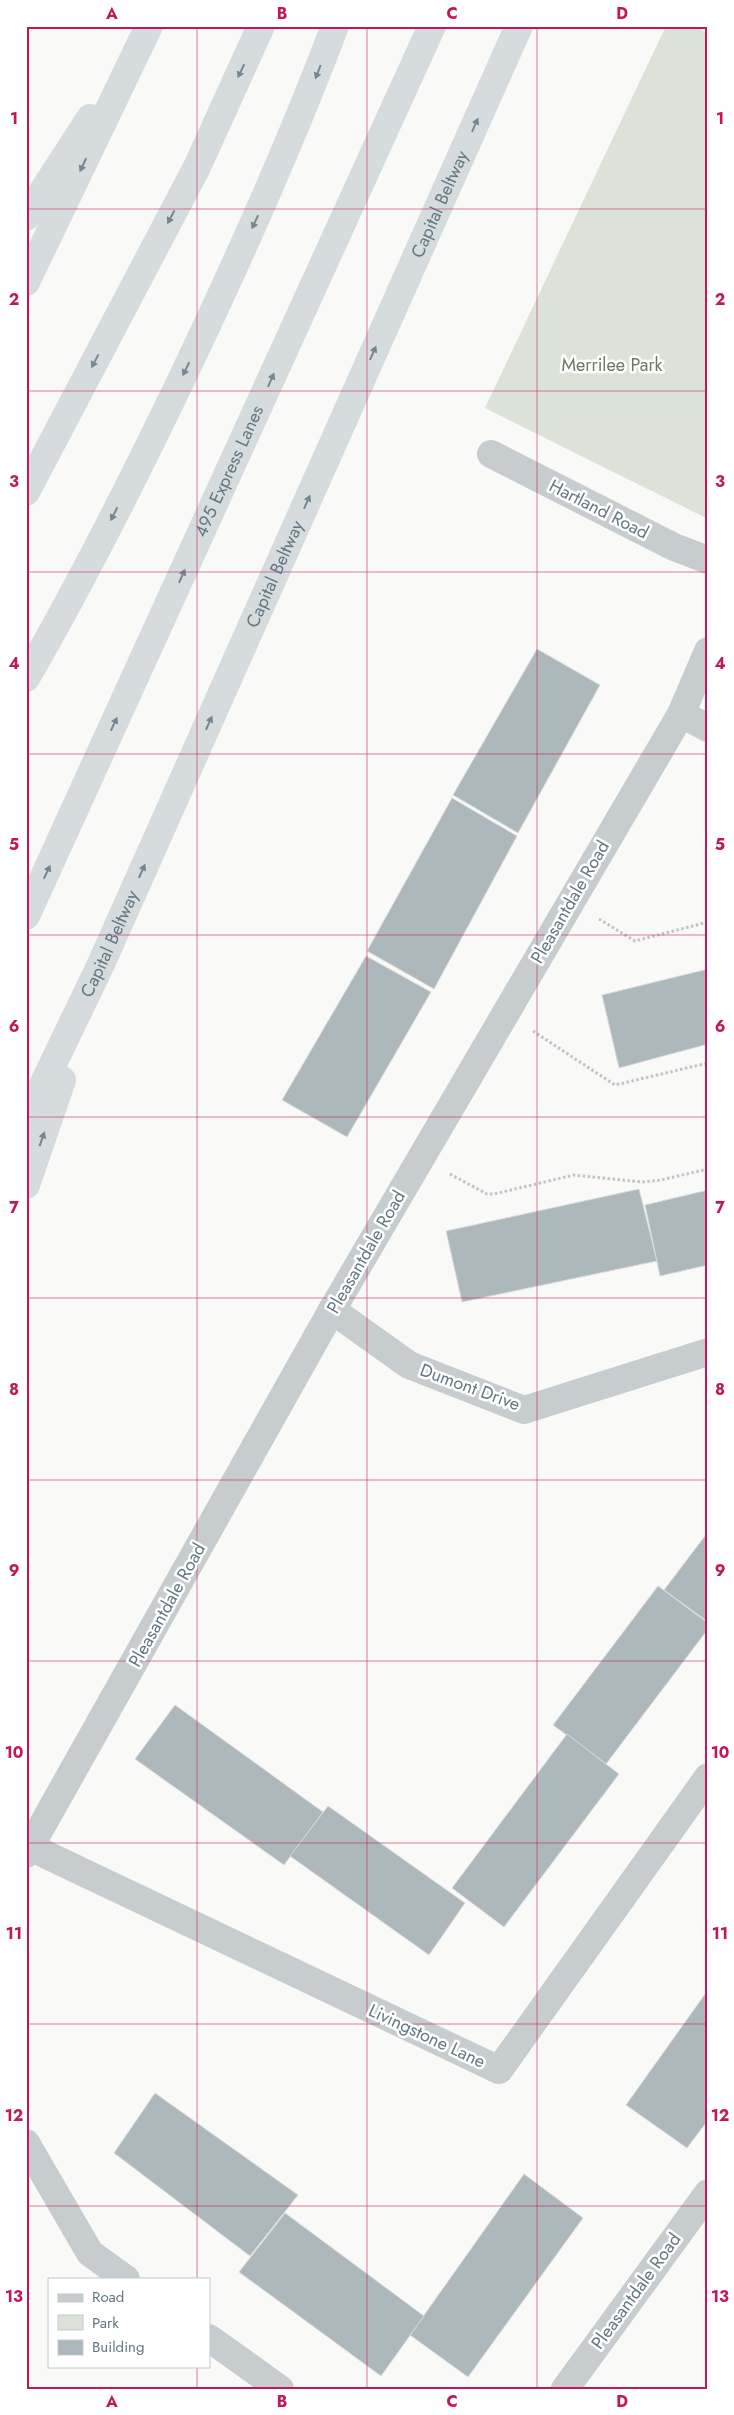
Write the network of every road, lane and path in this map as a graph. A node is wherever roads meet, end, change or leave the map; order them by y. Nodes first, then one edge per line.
1 (149, 26) edge
2 (261, 26) edge
3 (335, 26) edge
4 (432, 26) edge
5 (519, 26) edge
6 (26, 217) edge
7 (26, 282) edge
8 (491, 454) dead end
9 (26, 492) edge
10 (708, 560) edge
11 (708, 652) edge
12 (26, 678) edge
13 (681, 714) junction
14 (708, 728) edge
15 (570, 902) junction
16 (26, 916) edge
17 (708, 922) edge
18 (101, 964) junction
19 (505, 1014) junction
20 (708, 1063) edge
21 (26, 1120) edge
22 (421, 1157) junction
23 (708, 1169) edge
24 (26, 1185) edge
25 (332, 1310) junction
26 (708, 1352) edge
27 (708, 1777) edge
28 (28, 1851) edge
29 (26, 2143) edge
30 (708, 2193) edge
31 (125, 2278) edge
32 (210, 2339) edge
33 (280, 2389) edge
34 (565, 2389) edge

1 - 6 highway
1 -> 7 highway
2 -> 9 highway
3 -> 12 highway
16 -> 4 highway, 495 Express Lanes
18 -> 5 highway, Capital Beltway
8 - 10 street, Hartland Road
11 - 13 street, Pleasantdale Road
13 - 14 street
13 - 15 street, Pleasantdale Road
15 - 17 path
15 - 19 street, Pleasantdale Road
18 - 21 highway, Capital Beltway
24 -> 18 highway
19 - 20 path
19 - 22 street, Pleasantdale Road
22 - 23 path
22 - 25 street, Pleasantdale Road
25 - 26 street, Dumont Drive
25 - 28 street, Pleasantdale Road
27 - 28 street, Livingstone Lane
29 - 31 street
30 - 34 street, Pleasantdale Road
32 - 33 street

